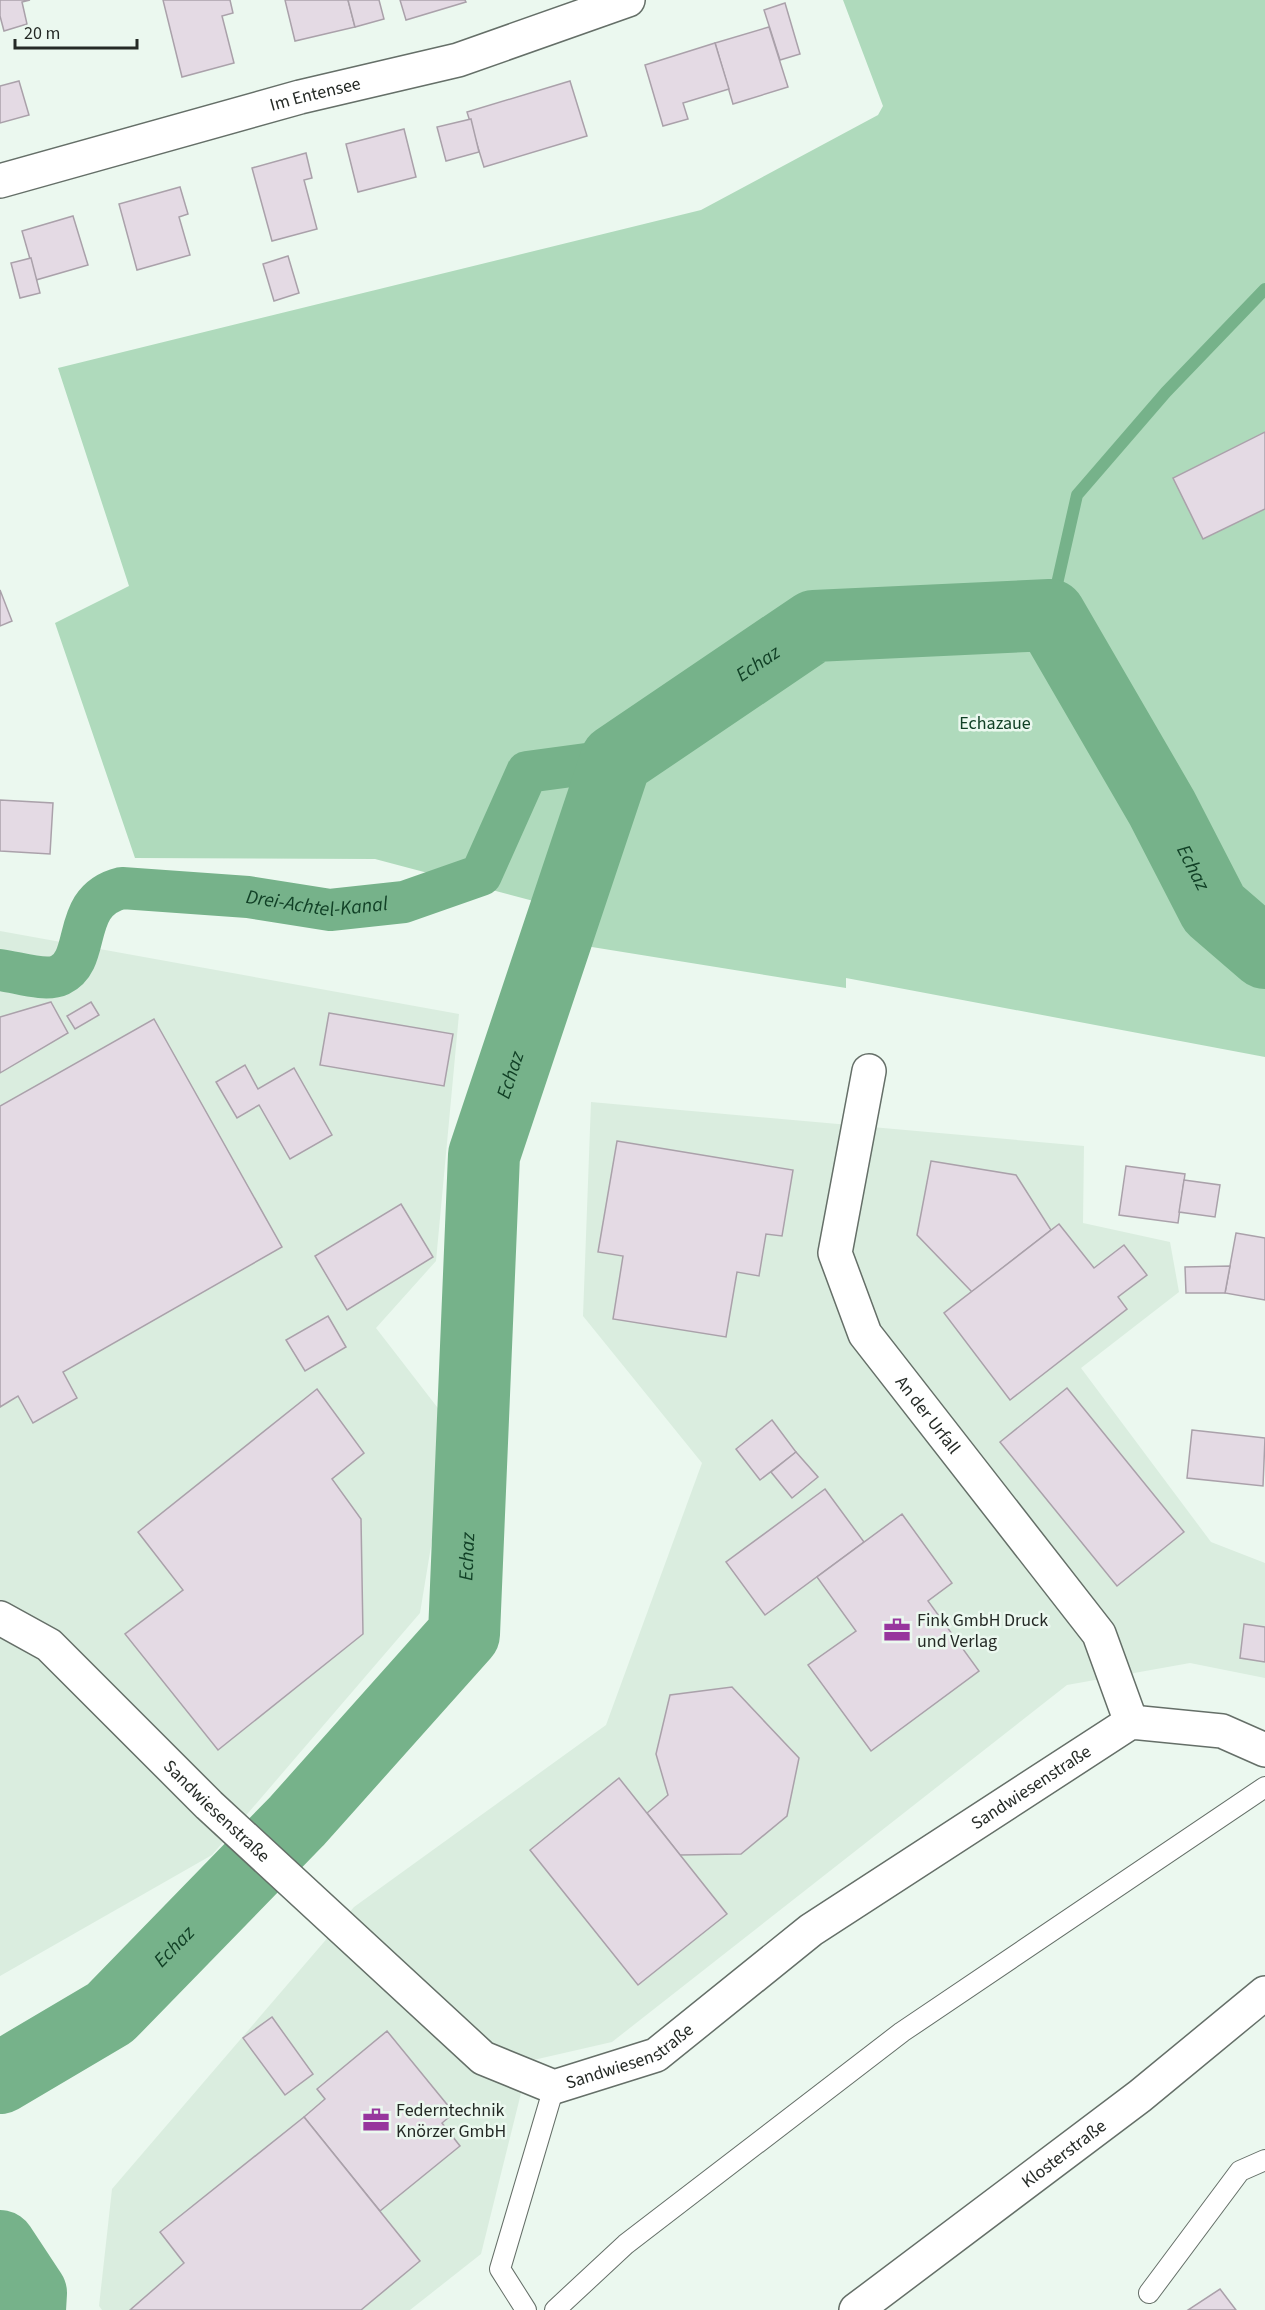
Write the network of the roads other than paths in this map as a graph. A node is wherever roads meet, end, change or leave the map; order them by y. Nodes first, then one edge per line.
1 (628, 0) edge
2 (0, 181) edge
3 (868, 1071) dead end
4 (0, 1618) edge
5 (1131, 1722) junction
6 (1265, 1750) edge
7 (1265, 1787) edge
8 (1265, 1993) edge
9 (554, 2087) junction
10 (1265, 2160) edge
11 (1149, 2293) dead end
12 (526, 2310) edge
13 (555, 2310) edge
14 (856, 2310) edge

1 - 2 street, Im Entensee
3 - 5 street, An der Urfall
4 - 9 street, Sandwiesenstraße
5 - 6 street
5 - 9 street, Sandwiesenstraße
7 - 13 lane
8 - 14 street, Klosterstraße
9 - 12 lane
10 - 11 lane

